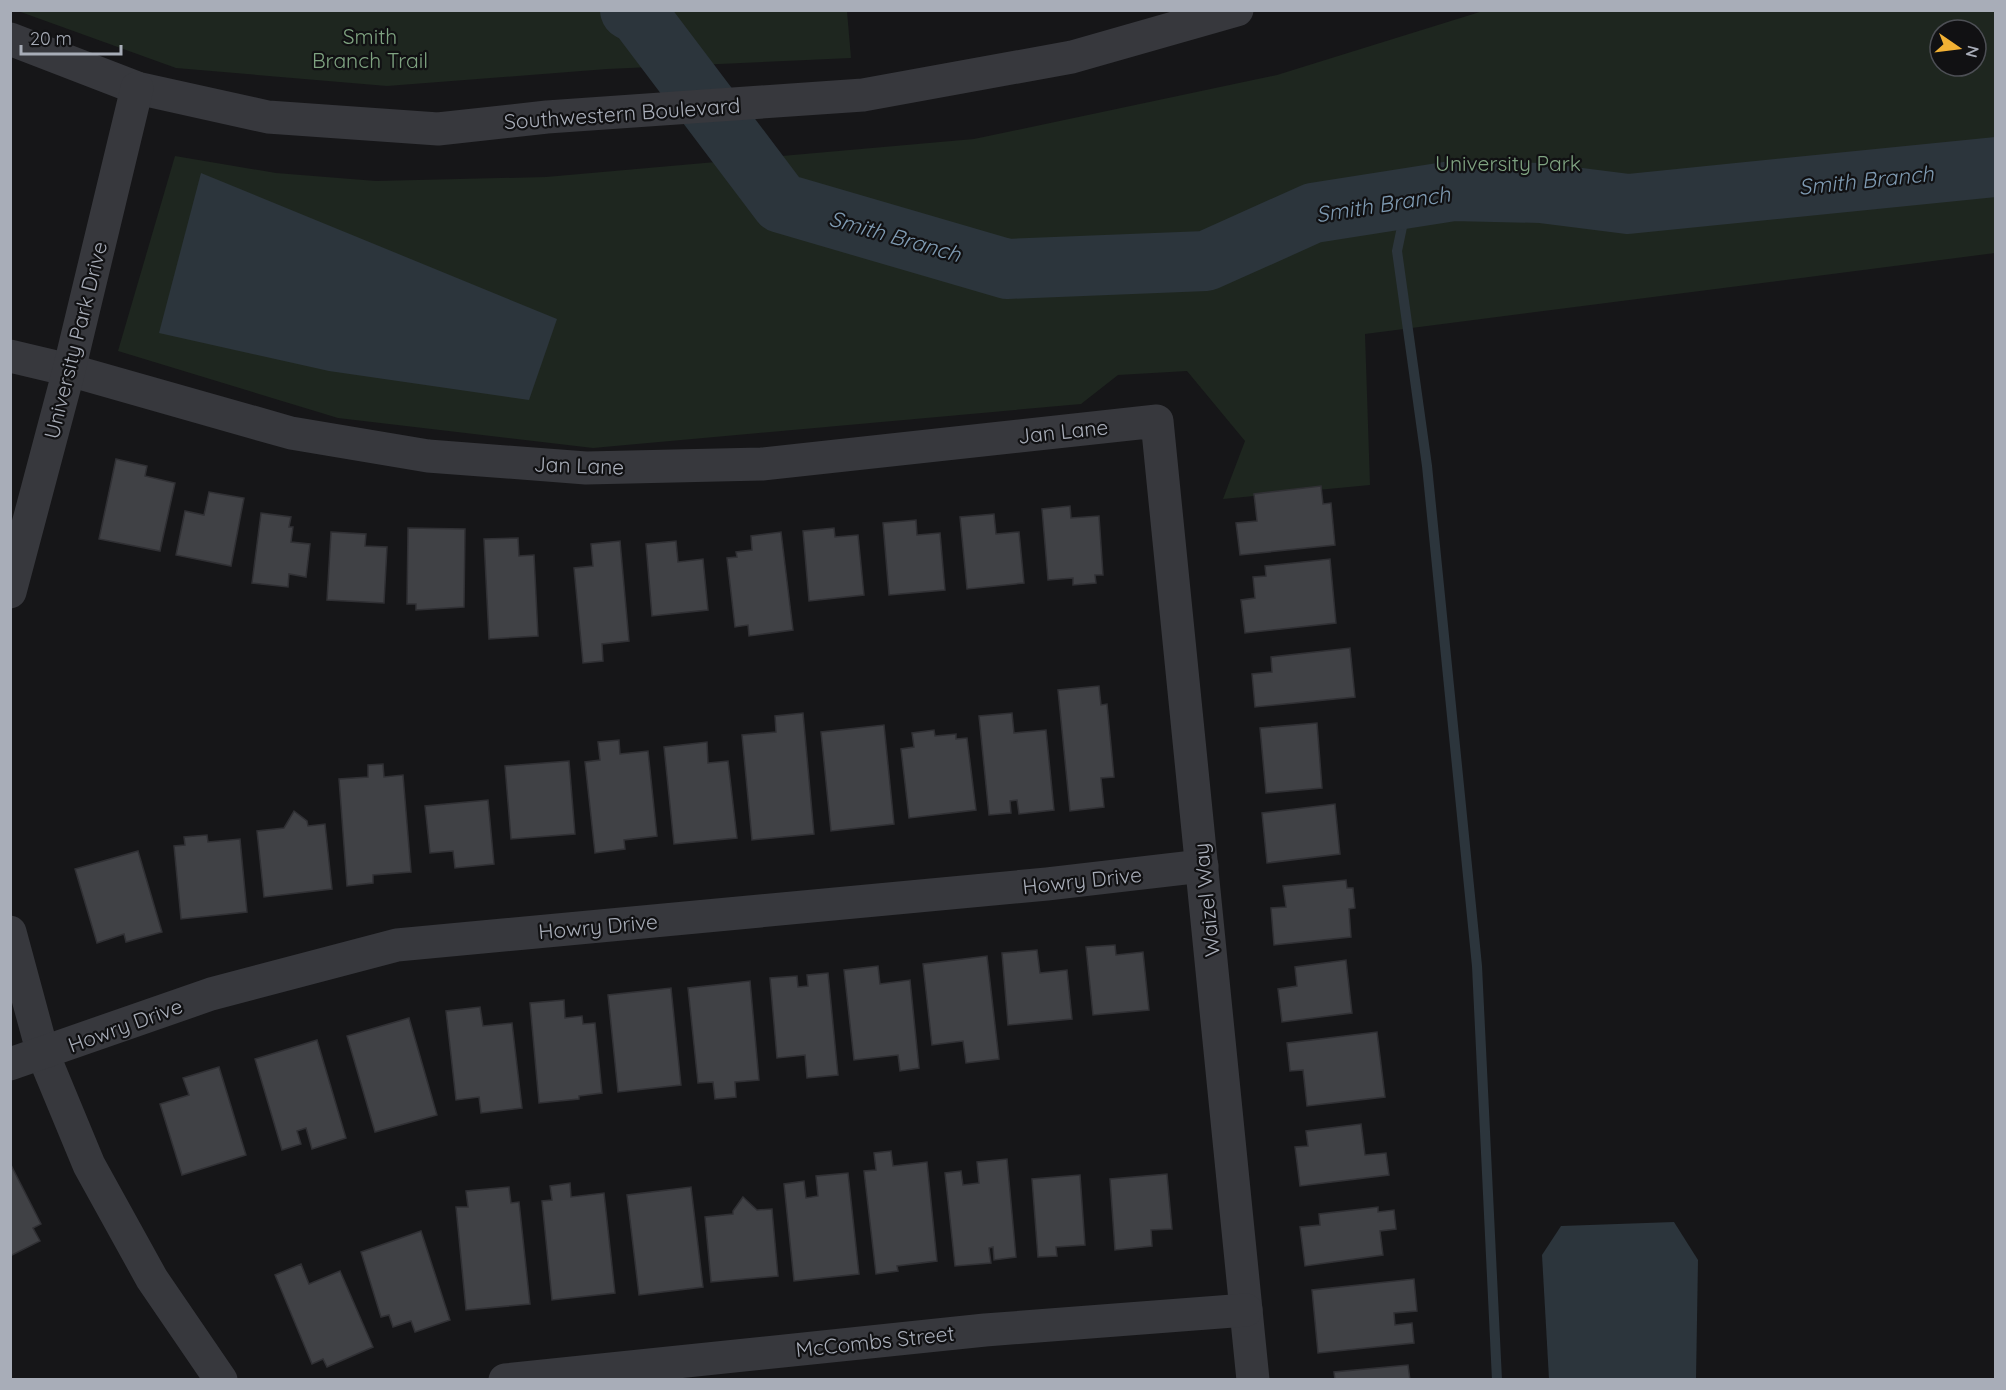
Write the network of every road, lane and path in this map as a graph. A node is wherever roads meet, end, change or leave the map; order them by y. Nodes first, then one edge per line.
1 (1237, 10) edge
2 (1149, 22) edge
3 (10, 39) edge
4 (137, 88) junction
5 (10, 356) edge
6 (69, 370) junction
7 (1157, 421) joint
8 (10, 592) edge
9 (1203, 866) junction
10 (10, 932) edge
11 (43, 1054) junction
12 (10, 1064) edge
13 (1246, 1310) junction
14 (220, 1380) edge
15 (505, 1380) edge
16 (1253, 1380) edge

1 - 2 street, Southwestern Boulevard
2 - 4 street, Southwestern Boulevard
3 - 4 street, Southwestern Boulevard
4 - 6 street, University Park Drive
5 - 6 street, Jan Lane
6 - 7 street, Jan Lane
6 - 8 street, University Park Drive
7 - 9 street, Waizel Way
9 - 11 street, Howry Drive
9 - 13 street, Waizel Way
10 - 11 street
11 - 12 street, Howry Drive
11 - 14 street
13 - 15 street, McCombs Street
13 - 16 street, Waizel Way

